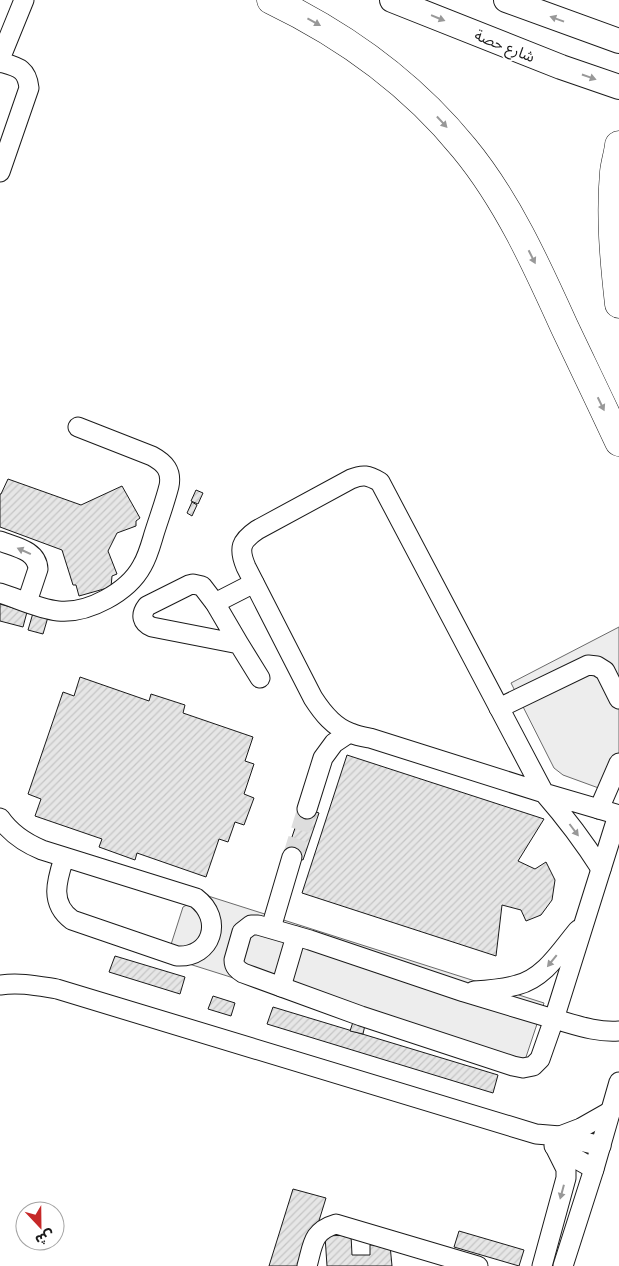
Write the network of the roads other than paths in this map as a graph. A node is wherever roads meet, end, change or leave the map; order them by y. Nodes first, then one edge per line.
1 (24, 0) edge
2 (271, 0) edge
3 (392, 0) edge
4 (506, 0) edge
5 (619, 41) edge
6 (0, 60) edge
7 (619, 87) edge
8 (619, 145) edge
9 (0, 172) edge
10 (619, 304) edge
11 (78, 427) dead end
12 (619, 442) edge
13 (0, 541) edge
14 (254, 583) junction
15 (0, 593) edge
16 (27, 602) junction
17 (215, 604) junction
18 (239, 644) junction
19 (260, 678) dead end
20 (619, 699) edge
21 (499, 708) junction
22 (349, 733) junction
23 (619, 763) edge
24 (544, 793) junction
25 (307, 809) tunnel mouth
26 (598, 809) junction
27 (618, 815) edge
28 (0, 818) edge
29 (292, 857) tunnel mouth
30 (64, 858) junction
31 (601, 869) junction
32 (584, 923) junction
33 (272, 928) junction
34 (296, 936) junction
35 (0, 984) edge
36 (281, 987) junction
37 (464, 992) junction
38 (554, 1019) junction
39 (595, 1030) junction
40 (619, 1031) edge
41 (619, 1046) edge
42 (619, 1082) edge
43 (611, 1110) junction
44 (558, 1141) junction
45 (600, 1146) junction
46 (594, 1169) junction
47 (307, 1266) edge
48 (478, 1266) edge
49 (542, 1266) edge
50 (563, 1266) edge

1 - 6 street
2 -> 12 highway
3 -> 7 main road, شارع حصة
5 -> 4 main road
6 - 9 street
8 - 10 highway
11 - 16 street
16 -> 13 street
14 - 17 street
14 - 21 street
14 - 22 street
15 - 16 street
17 - 18 street
17 - 18 street
18 - 19 street
20 - 21 street
21 - 24 street
22 - 24 street
22 - 25 street
23 - 26 street
24 - 26 street
24 -> 31 street
26 - 27 street
27 - 31 street
28 - 30 street
29 - 33 street
30 - 30 street
31 - 32 street
32 -> 37 street
32 - 38 street
33 - 34 street
33 - 36 street
34 - 36 street
34 - 37 street
35 - 44 street
36 - 38 street
37 - 38 street
38 - 39 street
39 - 40 street
39 - 41 street
42 - 43 street
43 - 44 street
43 - 45 street
44 - 45 street
44 - 46 street
44 -> 49 street
45 - 46 street
46 - 50 street
47 - 48 street

